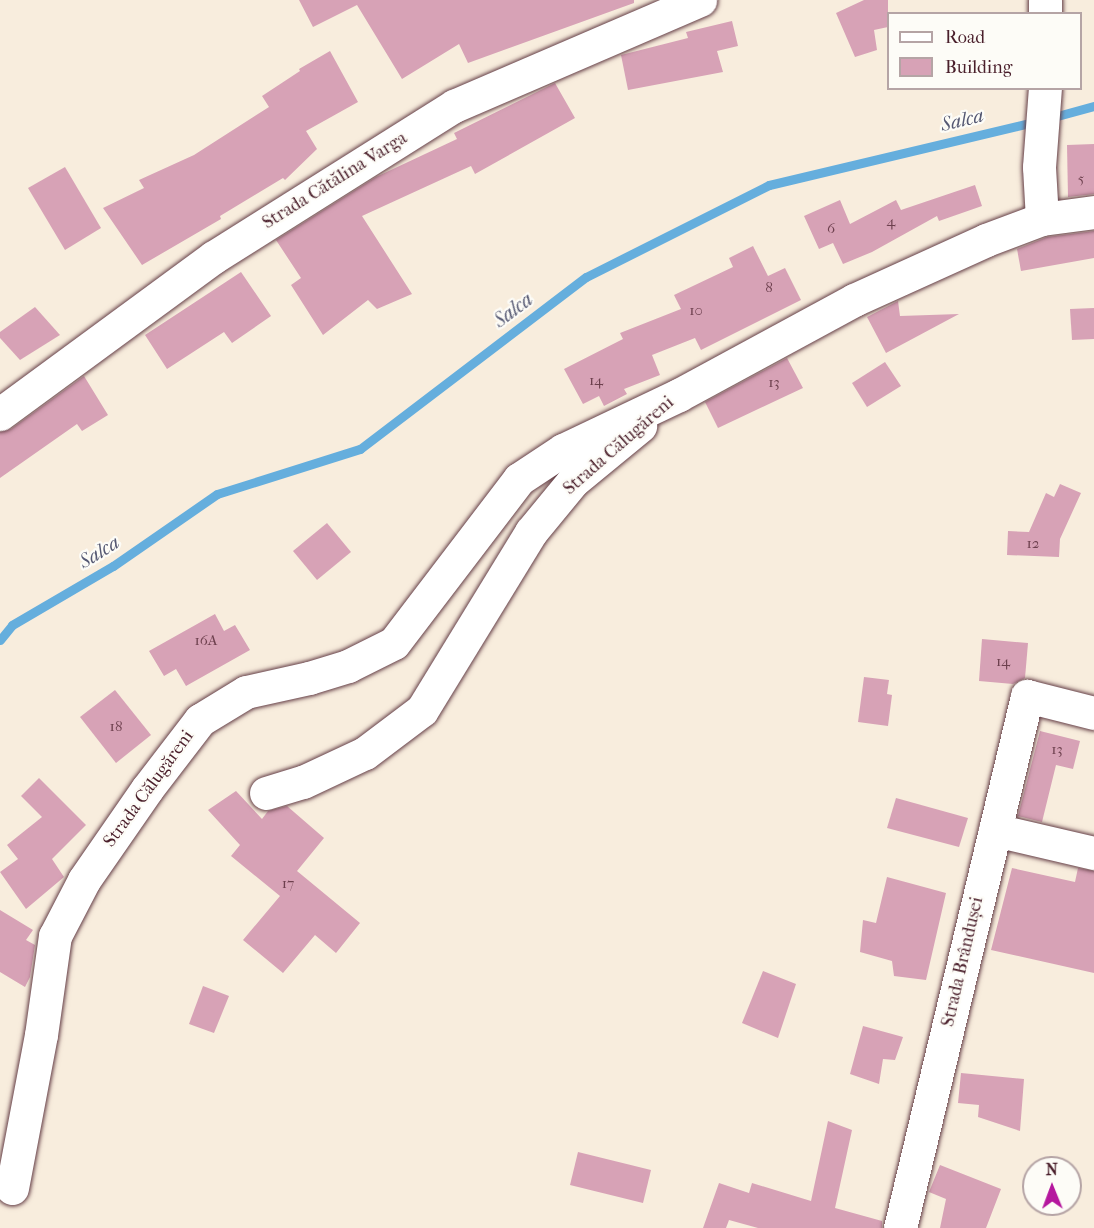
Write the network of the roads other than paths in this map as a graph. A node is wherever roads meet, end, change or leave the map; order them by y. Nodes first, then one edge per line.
1 (700, 0) edge
2 (1045, 90) edge
3 (1094, 212) edge
4 (1042, 219) junction
5 (679, 395) junction
6 (0, 414) edge
7 (1094, 713) edge
8 (266, 794) dead end
9 (995, 830) junction
10 (1094, 853) edge
11 (12, 1188) dead end
12 (900, 1228) edge

1 - 6 street, Strada Cătălina Varga
2 - 4 street
3 - 4 street, Strada Călugăreni
4 - 5 street, Strada Călugăreni
5 - 8 street, Strada Călugăreni
5 - 11 street, Strada Călugăreni
7 - 9 street, Strada Brândușei
9 - 10 street
9 - 12 street, Strada Brândușei

